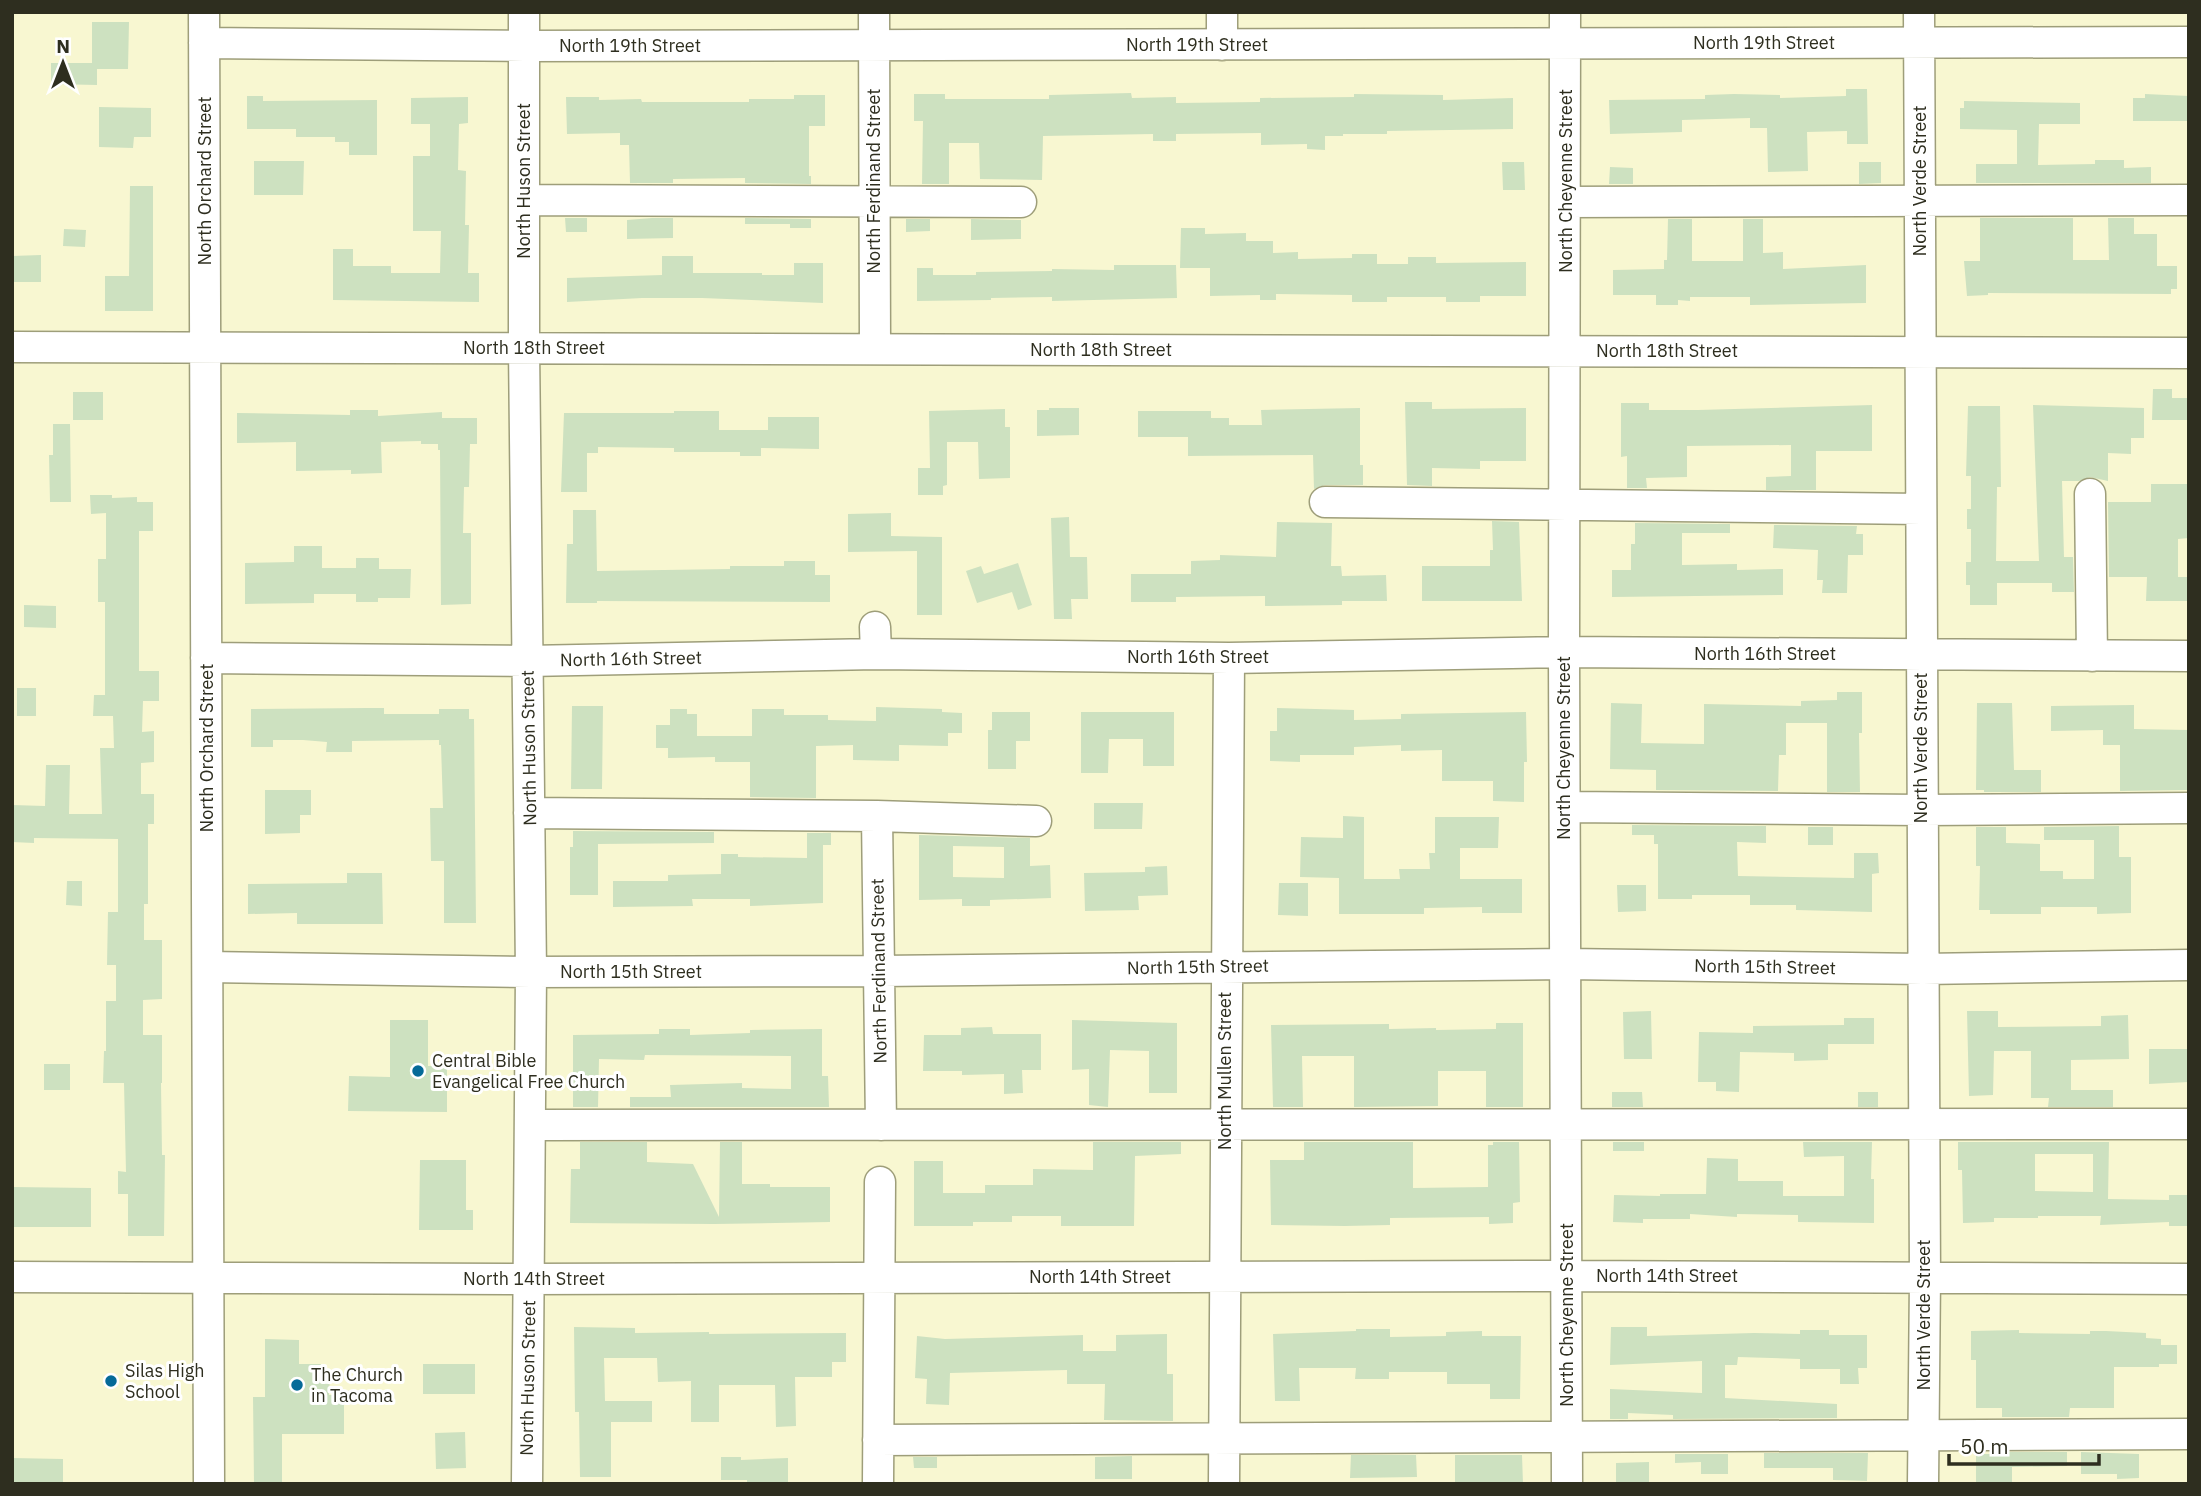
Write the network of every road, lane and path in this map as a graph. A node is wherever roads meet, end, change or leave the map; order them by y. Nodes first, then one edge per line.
1 (204, 12) edge
2 (524, 12) edge
3 (874, 12) edge
4 (1222, 12) edge
5 (1565, 12) edge
6 (1919, 12) edge
7 (2189, 42) edge
8 (204, 43) junction
9 (1565, 43) junction
10 (1919, 43) junction
11 (874, 45) junction
12 (1222, 45) junction
13 (524, 46) junction
14 (524, 200) junction
15 (1920, 200) junction
16 (2189, 200) edge
17 (874, 201) junction
18 (1021, 202) dead end
19 (1566, 202) junction
20 (12, 347) edge
21 (206, 347) junction
22 (524, 348) junction
23 (875, 349) junction
24 (1566, 351) junction
25 (1922, 352) junction
26 (2189, 353) edge
27 (2090, 494) dead end
28 (1325, 502) dead end
29 (1565, 504) junction
30 (1921, 509) junction
31 (1564, 652) junction
32 (1921, 655) junction
33 (2092, 656) junction
34 (2189, 656) edge
35 (206, 658) junction
36 (1229, 658) junction
37 (528, 661) junction
38 (1565, 807) junction
39 (2189, 808) edge
40 (1922, 810) junction
41 (529, 813) junction
42 (877, 816) junction
43 (1036, 821) dead end
44 (1566, 964) junction
45 (2189, 965) edge
46 (1226, 966) junction
47 (208, 967) junction
48 (1923, 969) junction
49 (880, 971) junction
50 (531, 972) junction
51 (1566, 1123) junction
52 (1924, 1124) junction
53 (2189, 1124) edge
54 (530, 1125) junction
55 (881, 1125) junction
56 (1225, 1125) junction
57 (880, 1182) dead end
58 (1225, 1276) junction
59 (1566, 1276) junction
60 (12, 1277) edge
61 (208, 1277) junction
62 (1925, 1278) junction
63 (529, 1279) junction
64 (879, 1279) junction
65 (2189, 1279) edge
66 (2189, 1434) edge
67 (1923, 1435) junction
68 (1568, 1436) junction
69 (1224, 1438) junction
70 (878, 1440) junction
71 (209, 1484) edge
72 (527, 1484) edge
73 (877, 1484) edge
74 (1224, 1484) edge
75 (1567, 1484) edge
76 (1923, 1484) edge

1 - 8 street, North Orchard Street
2 - 13 street, North Huson Street
3 - 11 street, North Ferdinand Street
4 - 12 street
5 - 9 street, North Cheyenne Street
6 - 10 street, North Verde Street
7 - 10 street, North 19th Street
8 - 13 street, North 19th Street
8 - 21 street, North Orchard Street
9 - 10 street, North 19th Street
9 - 12 street, North 19th Street
9 - 19 street, North Cheyenne Street
10 - 15 street, North Verde Street
11 - 12 street, North 19th Street
11 - 13 street, North 19th Street
11 - 17 street, North Ferdinand Street
13 - 14 street, North Huson Street
14 - 17 street
14 - 22 street, North Huson Street
15 - 16 street
15 - 19 street
15 - 25 street, North Verde Street
17 - 18 street
17 - 23 street, North Ferdinand Street
19 - 24 street, North Cheyenne Street
20 - 21 street, North 18th Street
21 - 22 street, North 18th Street
21 - 35 street, North Orchard Street
22 - 23 street, North 18th Street
22 - 37 street, North Huson Street
23 - 24 street, North 18th Street
24 - 25 street, North 18th Street
24 - 29 street, North Cheyenne Street
25 - 26 street, North 18th Street
25 - 30 street, North Verde Street
27 - 33 street
28 - 29 street
29 - 30 street
29 - 31 street, North Cheyenne Street
30 - 32 street, North Verde Street
31 - 32 street, North 16th Street
31 - 36 street, North 16th Street
31 - 38 street, North Cheyenne Street
32 - 33 street, North 16th Street
32 - 40 street, North Verde Street
33 - 34 street, North 16th Street
35 - 37 street, North 16th Street
35 - 47 street, North Orchard Street
36 - 37 street, North 16th Street
36 - 46 street, North Mullen Street
37 - 41 street, North Huson Street
38 - 40 street
38 - 44 street, North Cheyenne Street
39 - 40 street
40 - 48 street, North Verde Street
41 - 42 street
41 - 50 street, North Huson Street
42 - 43 street
42 - 49 street, North Ferdinand Street
44 - 46 street, North 15th Street
44 - 48 street, North 15th Street
44 - 51 street, North Cheyenne Street
45 - 48 street, North 15th Street
46 - 49 street, North 15th Street
46 - 56 street, North Mullen Street
47 - 50 street, North 15th Street
47 - 61 street, North Orchard Street
48 - 52 street, North Verde Street
49 - 50 street, North 15th Street
49 - 55 street, North Ferdinand Street
50 - 54 street, North Huson Street
51 - 52 street
51 - 56 street
51 - 59 street, North Cheyenne Street
52 - 53 street
52 - 62 street, North Verde Street
54 - 55 street
54 - 63 street, North Huson Street
55 - 56 street
56 - 58 street, North Mullen Street
57 - 64 street
58 - 59 street, North 14th Street
58 - 64 street, North 14th Street
58 - 69 street, North Mullen Street
59 - 62 street, North 14th Street
59 - 68 street, North Cheyenne Street
60 - 61 street, North 14th Street
61 - 63 street, North 14th Street
61 - 71 street, North Orchard Street
62 - 65 street, North 14th Street
62 - 67 street, North Verde Street
63 - 64 street, North 14th Street
63 - 72 street, North Huson Street
64 - 70 street
66 - 67 street
67 - 68 street
67 - 76 street, North Verde Street
68 - 69 street
68 - 75 street, North Cheyenne Street
69 - 70 street
69 - 74 street, North Mullen Street
70 - 73 street

